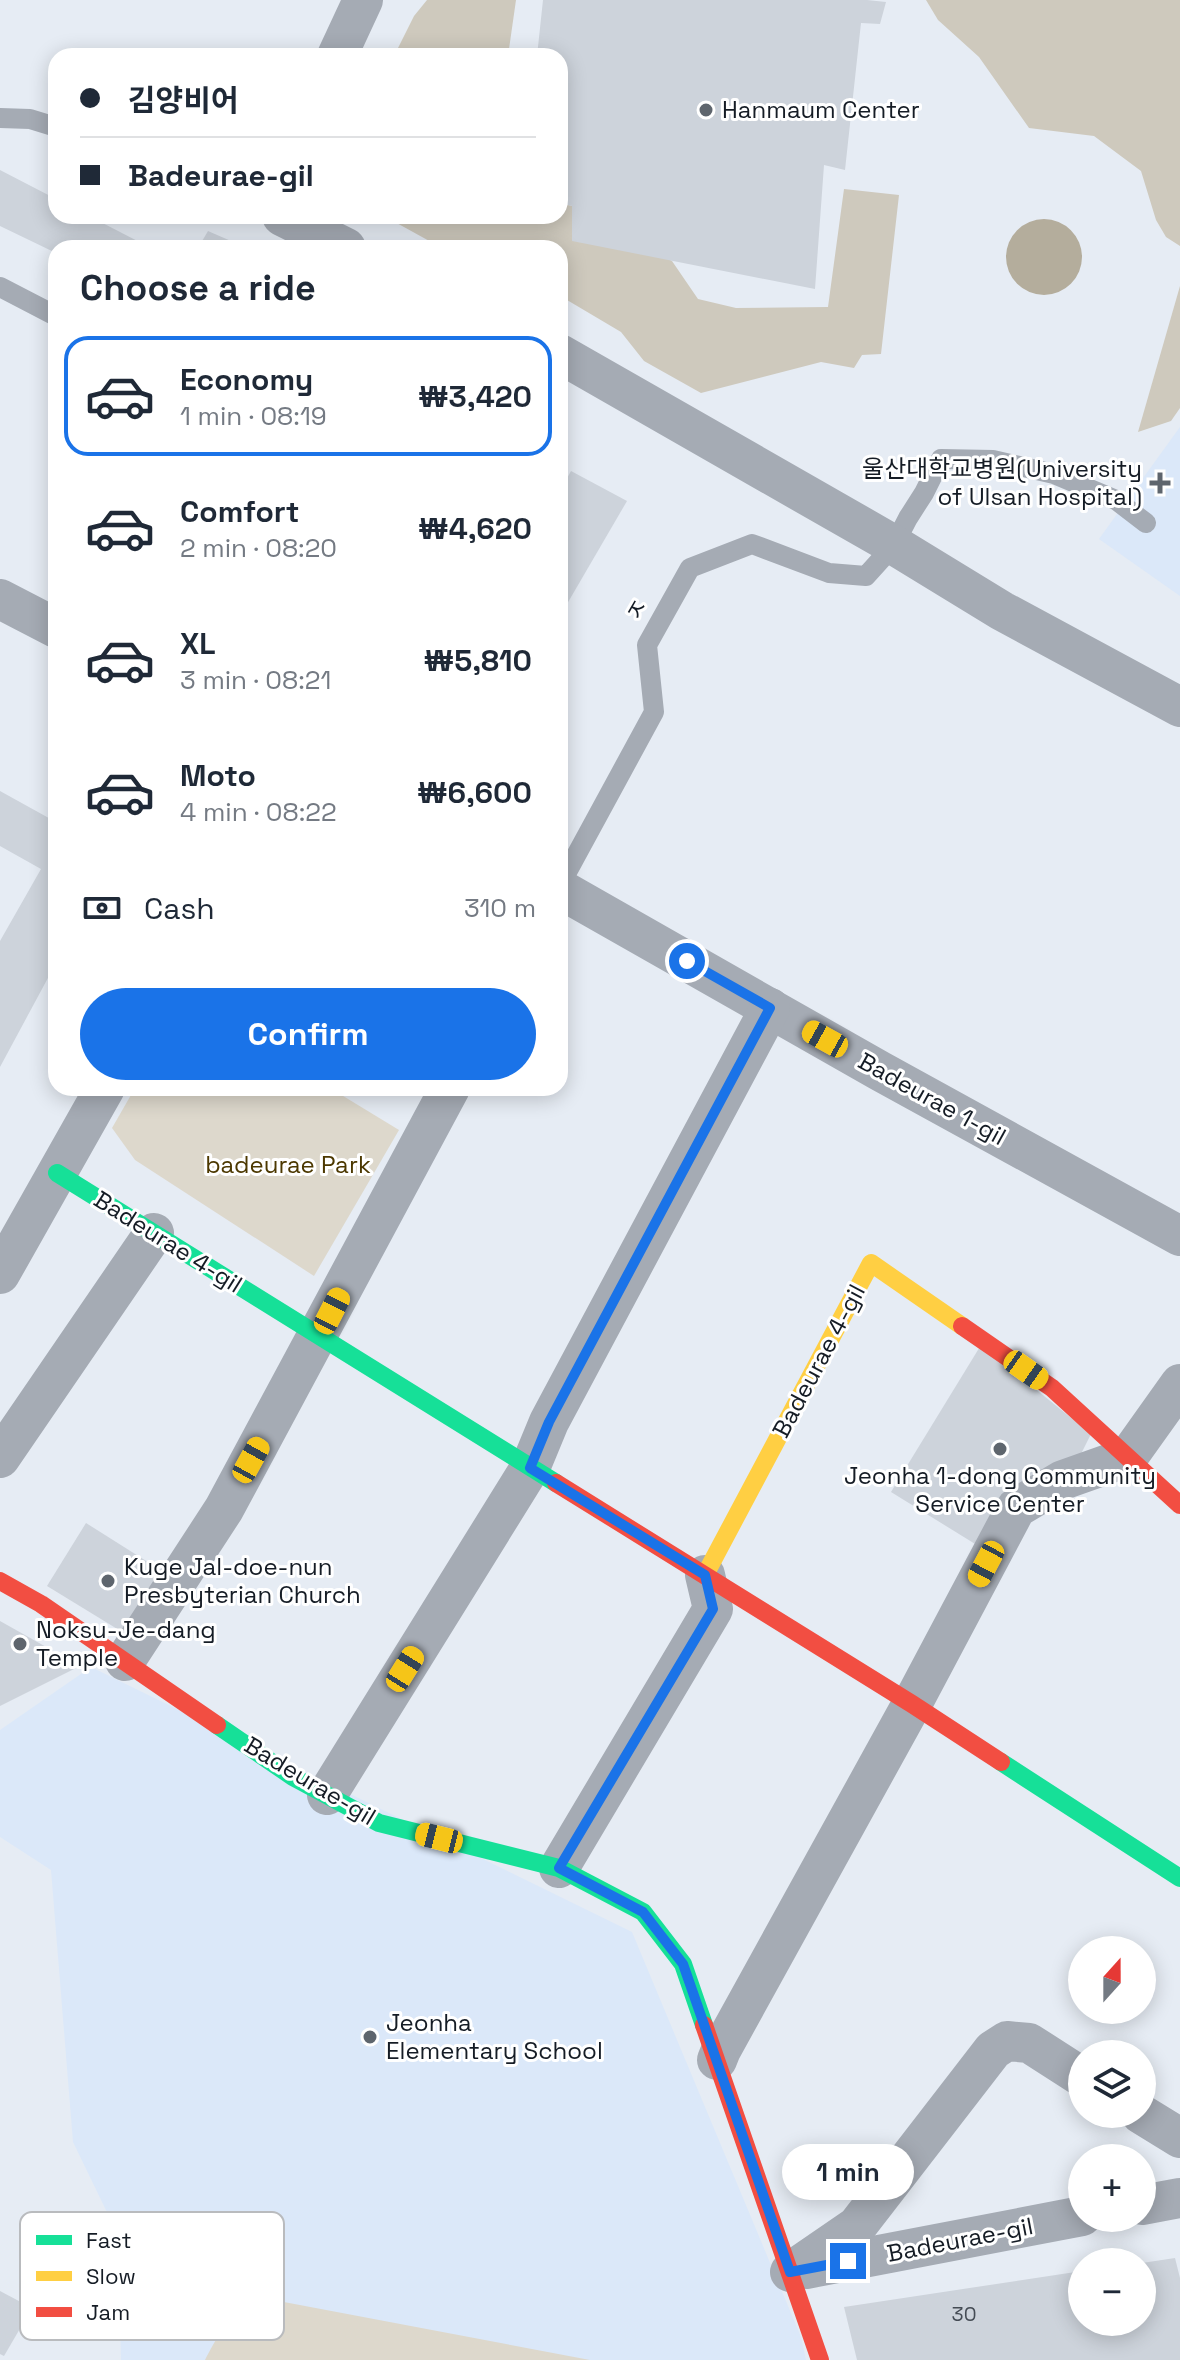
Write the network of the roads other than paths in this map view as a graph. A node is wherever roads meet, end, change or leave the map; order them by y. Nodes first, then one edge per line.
1 (363, 0) edge
2 (341, 48) edge
3 (0, 118) edge
4 (48, 125) edge
5 (298, 224) edge
6 (330, 240) edge
7 (0, 287) edge
8 (48, 312) edge
9 (568, 359) edge
10 (1146, 523) dead end
11 (894, 545) junction
12 (0, 599) edge
13 (48, 624) edge
14 (1180, 707) edge
15 (568, 872) edge
16 (568, 892) edge
17 (770, 1008) junction
18 (100, 1096) edge
19 (446, 1096) edge
20 (57, 1173) junction
21 (154, 1233) junction
22 (1180, 1236) edge
23 (0, 1274) edge
24 (319, 1336) junction
25 (1180, 1384) edge
26 (1128, 1457) junction
27 (0, 1458) edge
28 (530, 1468) junction
29 (1180, 1505) edge
30 (705, 1575) junction
31 (0, 1581) edge
32 (125, 1661) junction
33 (912, 1704) junction
34 (327, 1795) junction
35 (559, 1868) junction
36 (1180, 1878) edge
37 (717, 2060) junction
38 (1068, 2068) edge
39 (1156, 2123) edge
40 (1180, 2138) edge
41 (1180, 2198) edge
42 (1156, 2202) edge
43 (1068, 2219) edge
44 (790, 2272) junction
45 (820, 2360) edge

1 - 2 street
3 - 4 lane
5 - 6 street
7 - 8 lane
9 - 11 street
10 - 11 lane
11 - 14 street
11 - 15 lane, ㅈ
12 - 13 street
16 - 17 street, Badeurae 1-gil
17 - 22 street, Badeurae 1-gil
17 - 28 street
18 - 20 street
19 - 24 street
20 - 21 street, Badeurae 4-gil
20 - 23 street
21 - 24 street, Badeurae 4-gil
21 - 27 street
24 - 28 street, Badeurae 4-gil
24 - 32 street
25 - 26 street
26 - 29 street
26 - 30 street, Badeurae 4-gil
26 - 33 street
28 - 30 street, Badeurae 4-gil
28 - 34 street
30 - 33 street, Badeurae 4-gil
30 - 35 street
31 - 32 street, Badeurae-gil
32 - 34 street, Badeurae-gil
33 - 36 street, Badeurae 4-gil
33 - 37 street
34 - 35 street, Badeurae-gil
35 - 37 street, Badeurae-gil
37 - 44 street, Badeurae-gil
38 - 44 street, Badeurae-gil
39 - 40 street
41 - 42 street
43 - 44 street, Badeurae-gil
44 - 45 street

